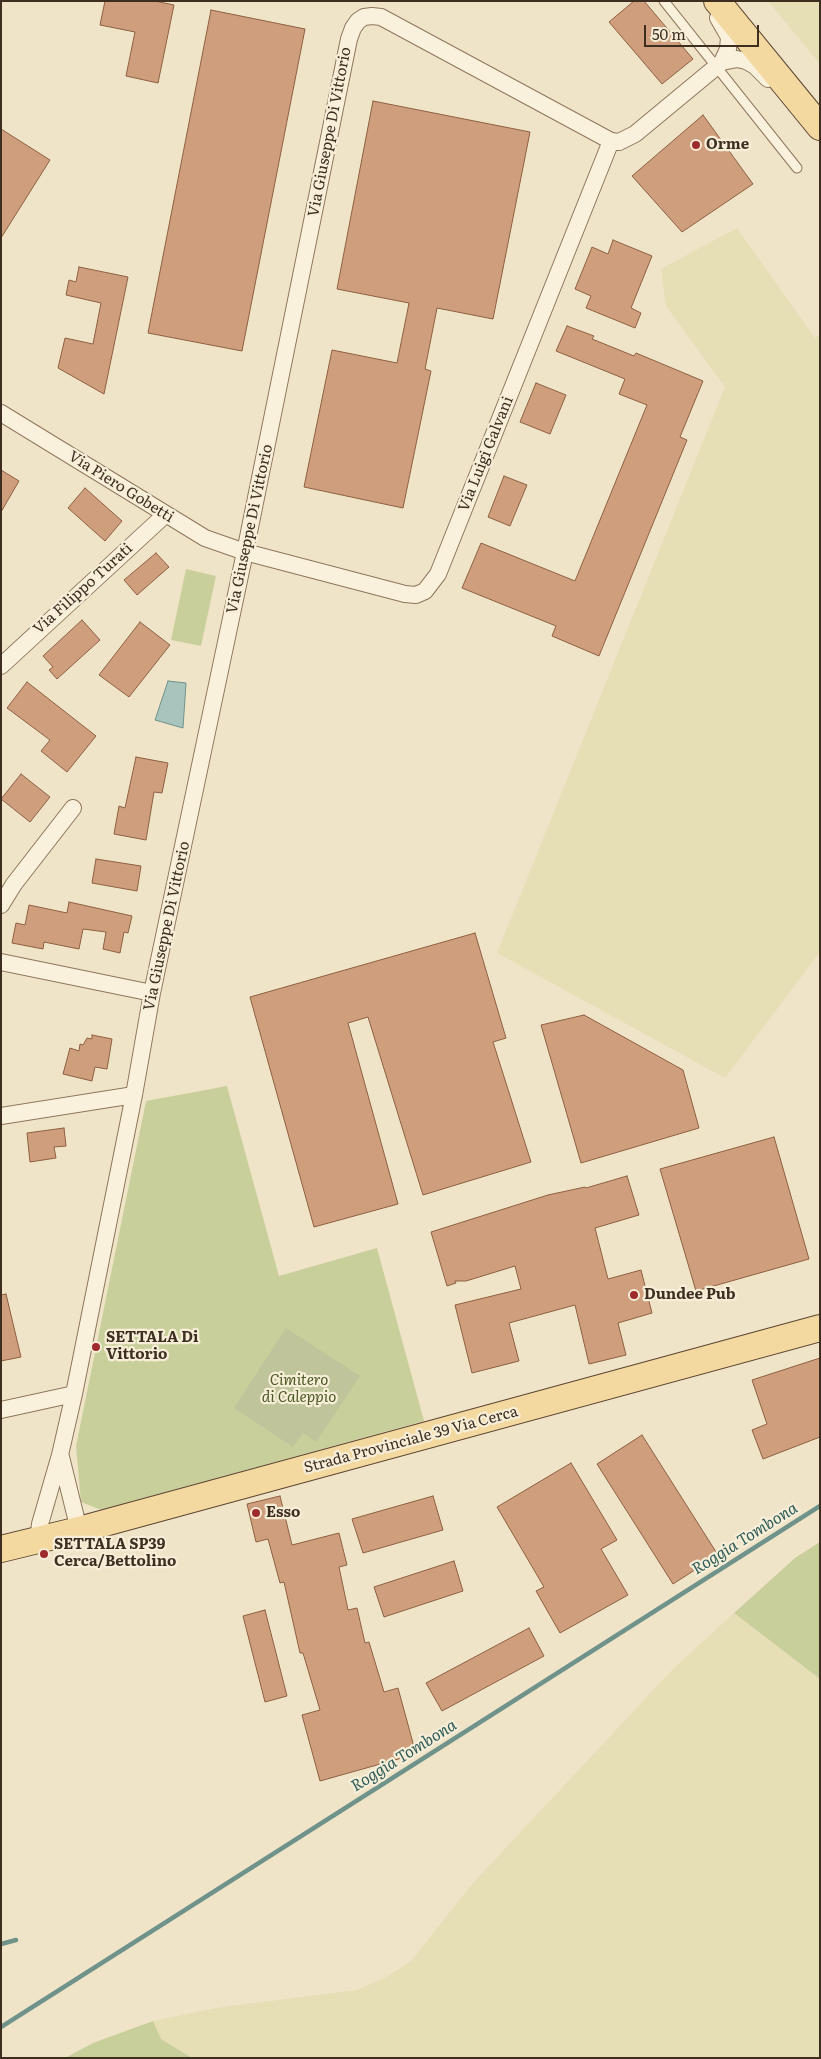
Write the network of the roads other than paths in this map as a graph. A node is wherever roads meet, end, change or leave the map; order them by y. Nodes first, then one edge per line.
1 (664, 1) edge
2 (706, 1) edge
3 (717, 1) edge
4 (720, 65) junction
5 (820, 127) edge
6 (820, 134) edge
7 (611, 141) junction
8 (797, 168) dead end
9 (1, 413) edge
10 (166, 514) junction
11 (245, 552) junction
12 (1, 666) edge
13 (73, 808) dead end
14 (1, 905) edge
15 (1, 962) edge
16 (152, 993) junction
17 (134, 1095) junction
18 (1, 1116) edge
19 (820, 1328) edge
20 (74, 1394) junction
21 (1, 1410) edge
22 (60, 1455) junction
23 (79, 1530) junction
24 (38, 1541) junction
25 (1, 1549) edge

1 - 4 lane
2 - 4 street
3 - 5 main road
4 - 6 street
4 - 7 street
4 - 8 lane
7 - 11 street, Via Luigi Galvani
7 - 11 street, Via Giuseppe Di Vittorio
9 - 10 street, Via Piero Gobetti
10 - 11 street, Via Piero Gobetti
10 - 12 street, Via Filippo Turati
11 - 16 street, Via Giuseppe Di Vittorio
13 - 14 street
15 - 16 street
16 - 17 street, Via Giuseppe Di Vittorio
17 - 18 street
17 - 20 street, Via Giuseppe Di Vittorio
19 - 23 main road, Strada Provinciale 39 Via Cerca
20 - 21 street
20 - 22 street, Via Giuseppe Di Vittorio
22 - 23 street, Via Giuseppe Di Vittorio
22 - 24 street, Via Giuseppe Di Vittorio
23 - 24 main road, Strada Provinciale 39 Via Cerca
24 - 25 main road, Strada Provinciale 39 Via Cerca

